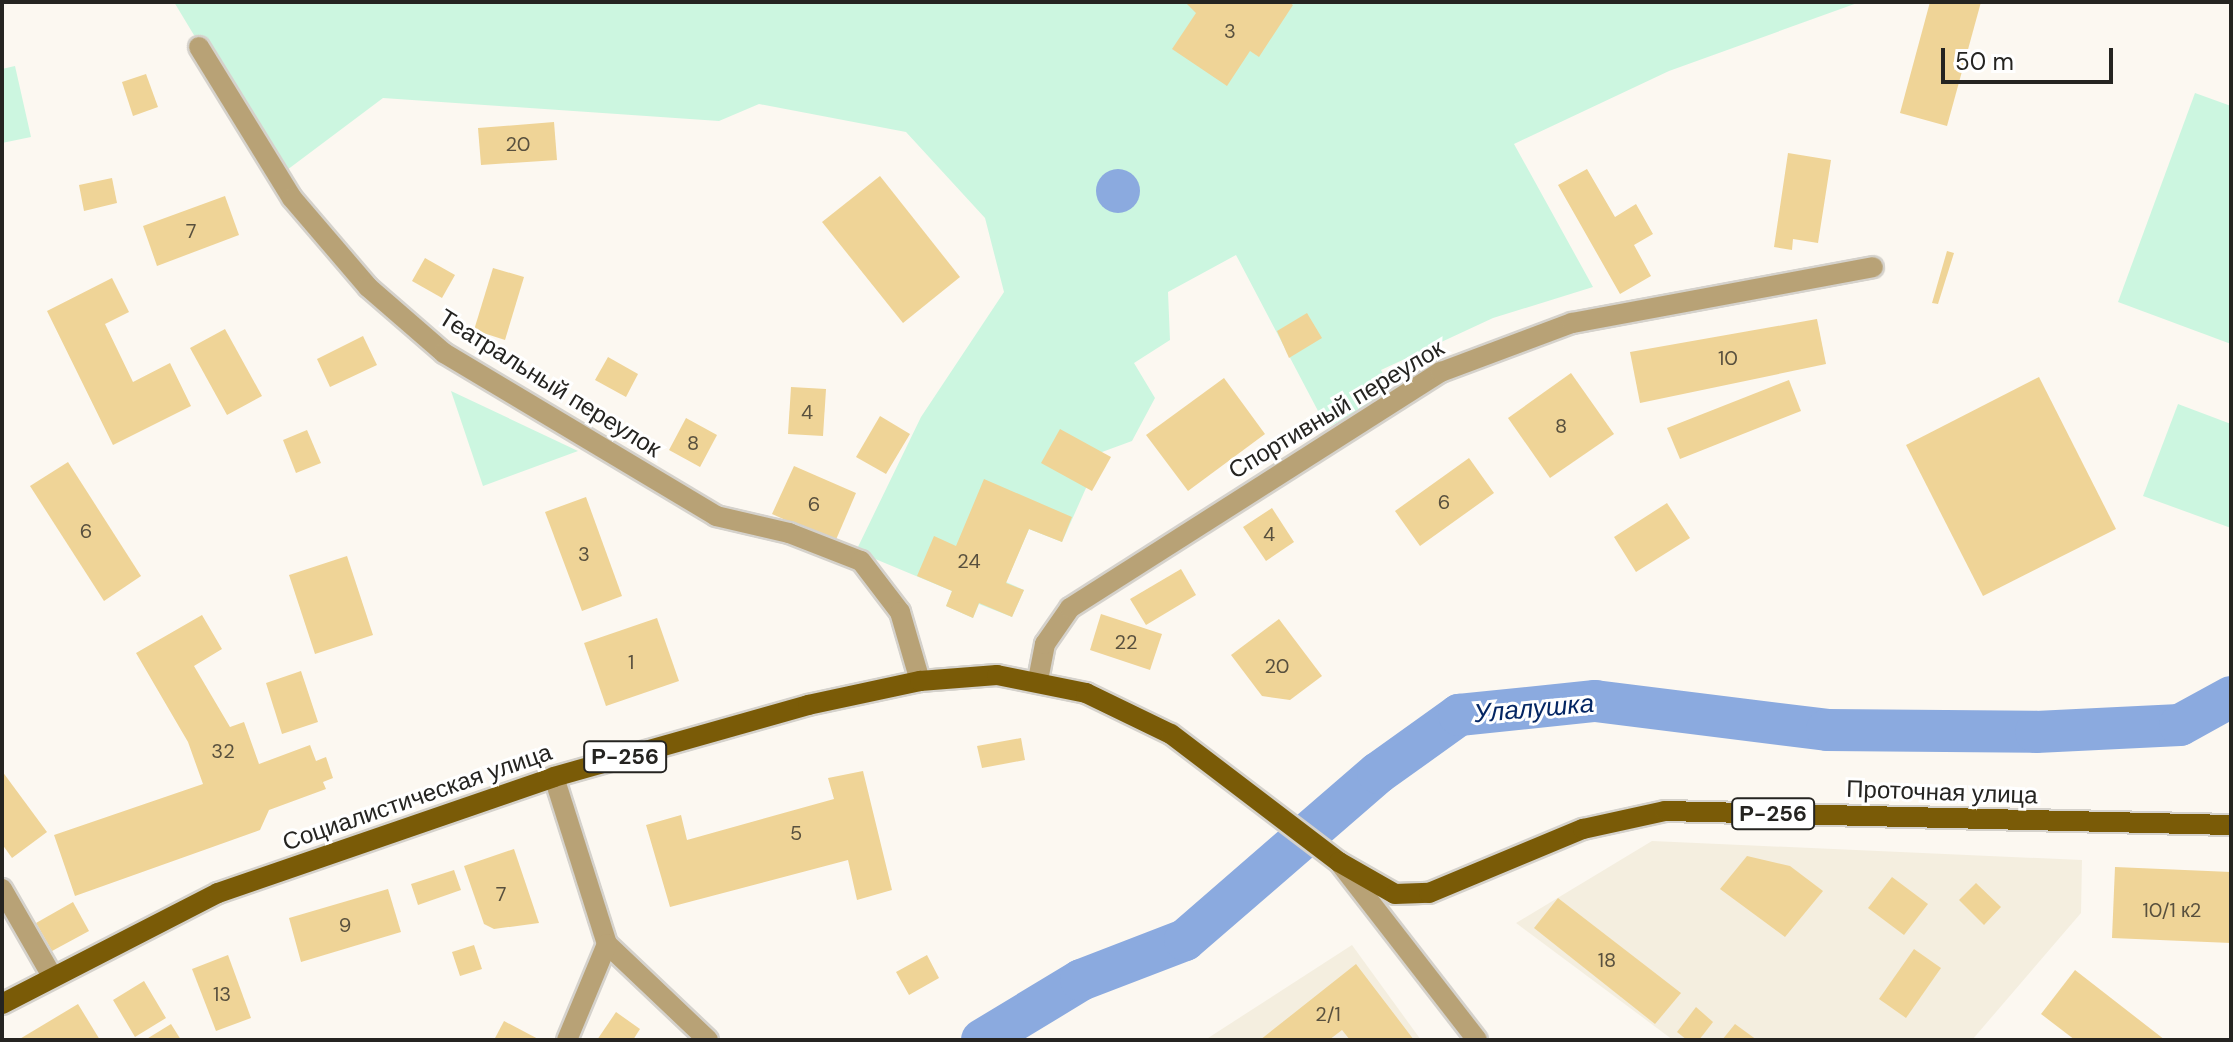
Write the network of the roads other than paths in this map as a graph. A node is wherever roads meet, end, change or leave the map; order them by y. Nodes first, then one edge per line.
1 (199, 47) dead end
2 (1873, 267) dead end
3 (1038, 680) junction
4 (920, 681) junction
5 (554, 777) junction
6 (2231, 825) edge
7 (1339, 862) junction
8 (2, 889) edge
9 (607, 944) junction
10 (52, 976) junction
11 (2, 1004) edge
12 (567, 1040) edge
13 (708, 1040) edge
14 (1477, 1040) edge

1 - 4 street, Театральный переулок
2 - 3 street, Спортивный переулок
3 - 4 main road, Социалистическая улица / Р-256
3 - 7 main road, Социалистическая улица / Р-256
4 - 5 main road, Социалистическая улица / Р-256
5 - 9 street
5 - 10 main road, Социалистическая улица / Р-256
6 - 7 main road, Проточная улица / Р-256
7 - 14 street
8 - 10 street
9 - 12 street
9 - 13 street
10 - 11 main road, Социалистическая улица / Р-256

